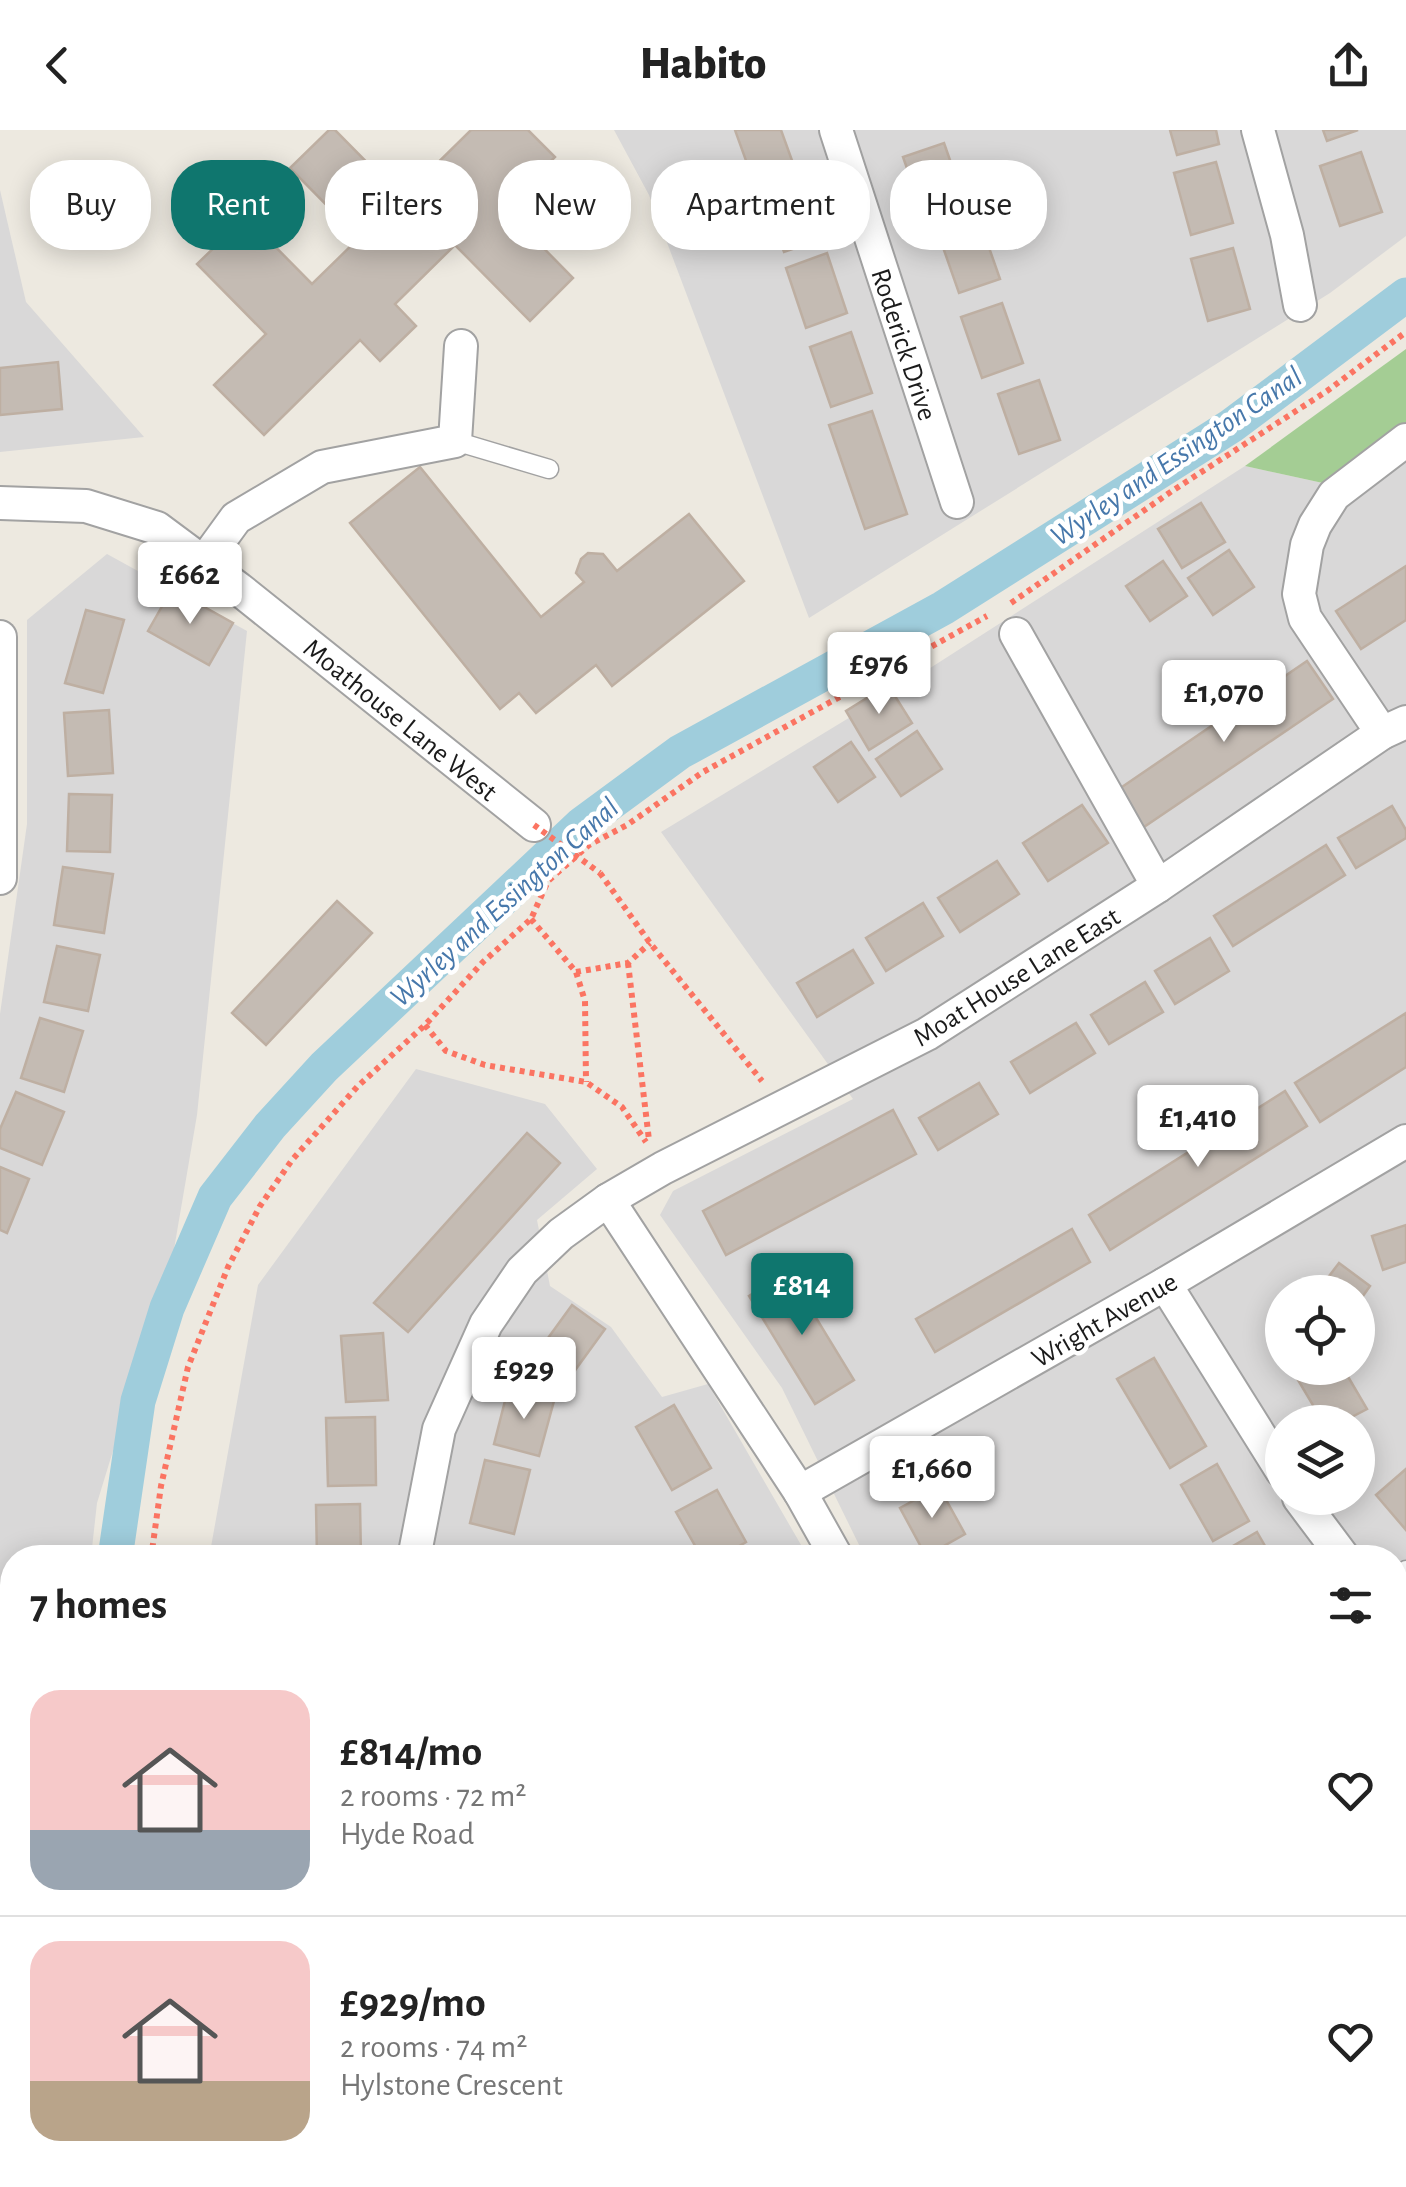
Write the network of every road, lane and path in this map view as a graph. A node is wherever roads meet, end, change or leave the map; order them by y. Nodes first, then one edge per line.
1 (836, 130) edge
2 (1258, 130) edge
3 (1300, 305) dead end
4 (1406, 332) edge
5 (461, 346) dead end
6 (456, 440) junction
7 (1406, 440) edge
8 (550, 469) dead end
9 (957, 502) dead end
10 (0, 504) edge
11 (204, 562) junction
12 (1016, 634) dead end
13 (0, 637) edge
14 (1394, 727) edge
15 (534, 825) joint
16 (0, 878) edge
17 (1158, 886) junction
18 (530, 919) junction
19 (650, 943) junction
20 (628, 963) junction
21 (576, 972) junction
22 (426, 1025) junction
23 (586, 1082) junction
24 (782, 1106) junction
25 (1406, 1141) edge
26 (608, 1200) junction
27 (1165, 1284) junction
28 (1265, 1444) edge
29 (800, 1492) junction
30 (1312, 1515) edge
31 (153, 1545) edge
32 (416, 1545) edge
33 (830, 1545) edge
34 (1334, 1545) edge

1 - 9 street, Roderick Drive
2 - 3 street
4 - 18 path
5 - 6 street
6 - 8 lane
6 - 11 street
7 - 14 street
10 - 11 street, Moathouse Lane West
11 - 15 street, Moathouse Lane West
12 - 17 street
13 - 16 street
14 - 17 street, Moat House Lane East
15 - 19 path, bridge
17 - 24 street, Moat House Lane East
18 - 21 path
18 - 22 path
19 - 20 path
19 - 24 path
20 - 21 path
20 - 23 path
21 - 23 path
22 - 23 path
22 - 31 path
24 - 26 street, Moat House Lane East
25 - 27 street, Wright Avenue
26 - 29 street
26 - 32 street, Moat House Lane East
27 - 28 street
27 - 29 street, Wright Avenue
29 - 33 street
30 - 34 street

